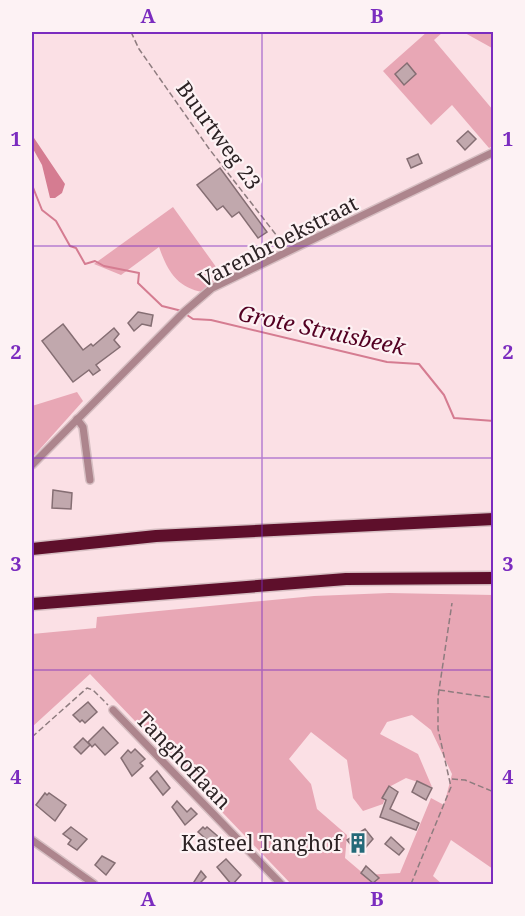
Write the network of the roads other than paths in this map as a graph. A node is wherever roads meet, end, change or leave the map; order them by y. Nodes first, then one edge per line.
1 (494, 152) edge
2 (77, 419) junction
3 (32, 465) edge
4 (90, 480) dead end
5 (494, 519) edge
6 (32, 549) edge
7 (494, 578) edge
8 (32, 604) edge
9 (113, 710) road end
10 (32, 840) edge
11 (94, 885) edge
12 (281, 885) edge

1 - 2 street, Varenbroekstraat
2 - 3 street, Varenbroekstraat
2 - 4 street
5 - 6 highway
7 - 8 highway
9 - 12 street, Tanghoflaan
10 - 11 street

